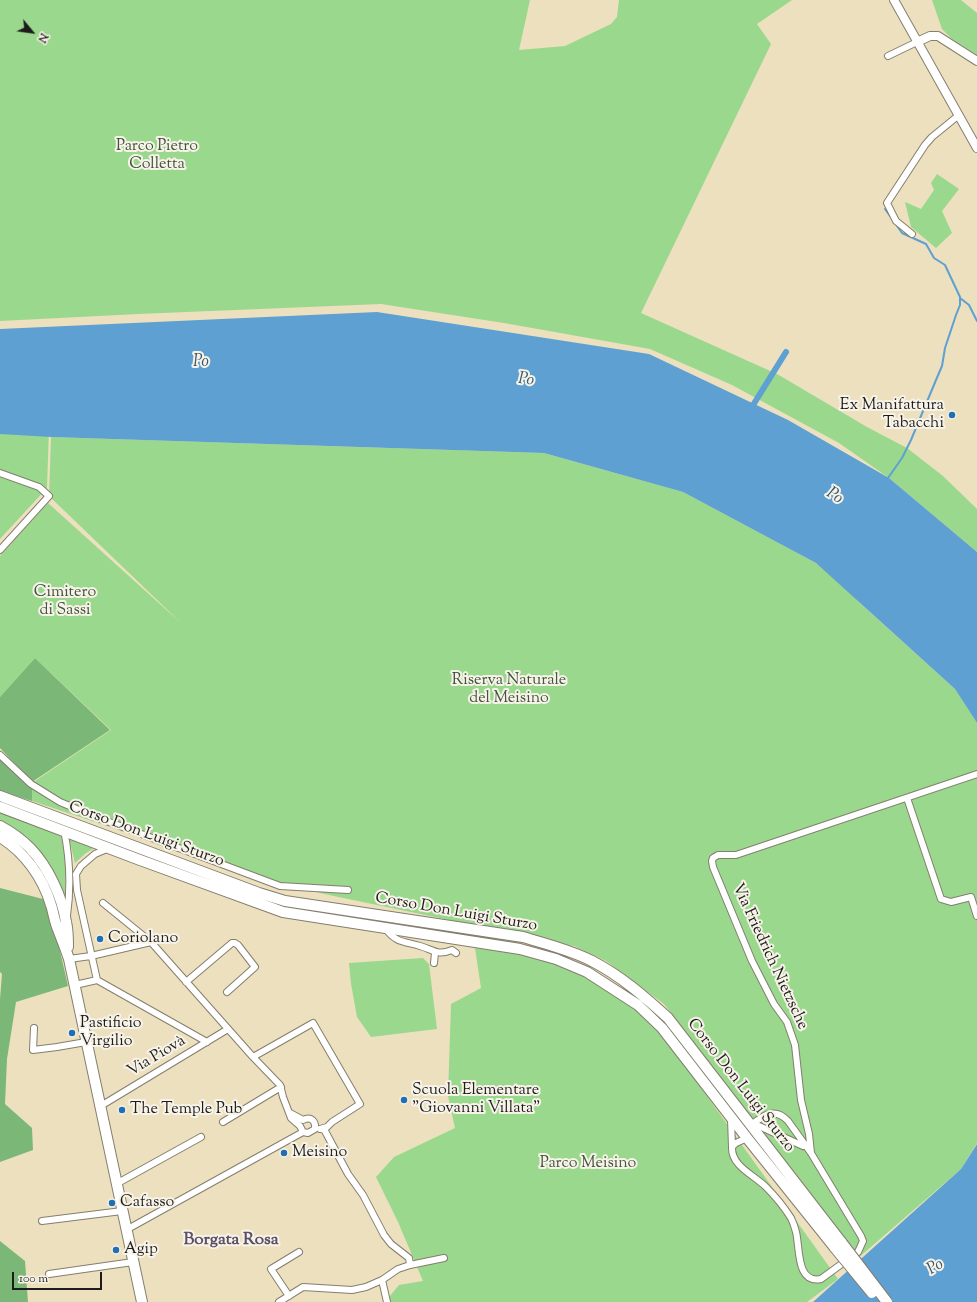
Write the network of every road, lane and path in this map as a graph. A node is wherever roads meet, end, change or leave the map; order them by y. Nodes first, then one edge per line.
1 (894, 0) edge
2 (917, 42) junction
3 (888, 56) dead end
4 (977, 60) edge
5 (959, 115) junction
6 (977, 148) edge
7 (912, 234) dead end
8 (0, 473) edge
9 (0, 550) edge
10 (0, 755) edge
11 (977, 774) edge
12 (0, 796) edge
13 (907, 798) junction
14 (0, 807) edge
15 (61, 820) junction
16 (0, 826) edge
17 (65, 831) junction
18 (0, 837) edge
19 (109, 848) junction
20 (76, 874) junction
21 (70, 882) junction
22 (77, 890) junction
23 (348, 890) dead end
24 (103, 903) dead end
25 (977, 916) edge
26 (66, 922) junction
27 (384, 928) junction
28 (151, 942) junction
29 (435, 952) junction
30 (456, 953) dead end
31 (91, 956) junction
32 (69, 959) junction
33 (434, 963) dead end
34 (97, 980) junction
35 (186, 982) junction
36 (75, 985) junction
37 (227, 992) dead end
38 (34, 1028) dead end
39 (228, 1029) junction
40 (86, 1042) junction
41 (207, 1042) junction
42 (253, 1057) junction
43 (281, 1087) junction
44 (100, 1107) junction
45 (290, 1114) junction
46 (731, 1117) junction
47 (303, 1120) junction
48 (222, 1122) dead end
49 (332, 1122) junction
50 (315, 1124) junction
51 (751, 1125) junction
52 (302, 1129) junction
53 (322, 1129) junction
54 (313, 1131) junction
55 (201, 1137) dead end
56 (747, 1138) junction
57 (732, 1147) junction
58 (808, 1150) junction
59 (116, 1184) junction
60 (122, 1211) junction
61 (42, 1221) dead end
62 (126, 1230) junction
63 (838, 1246) junction
64 (299, 1252) dead end
65 (444, 1258) dead end
66 (133, 1262) junction
67 (410, 1265) junction
68 (49, 1274) dead end
69 (382, 1280) junction
70 (289, 1296) junction
71 (142, 1302) edge
72 (279, 1302) edge
73 (387, 1302) edge
74 (878, 1302) edge
75 (887, 1302) edge

1 - 2 street
2 - 3 street
2 - 4 street
2 - 5 street
5 - 6 street
5 - 7 street
8 - 9 street
10 - 23 street
11 - 13 street, Via Friedrich Nietzsche
12 - 15 main road, Corso Don Luigi Sturzo
13 - 25 street
13 - 58 street, Via Friedrich Nietzsche
14 - 17 main road, Corso Don Luigi Sturzo
15 - 17 street
15 - 51 main road, Corso Don Luigi Sturzo
16 - 26 main road
17 - 19 main road, Corso Don Luigi Sturzo
17 - 21 street
18 - 32 main road
19 - 20 street
19 - 27 main road, Corso Don Luigi Sturzo
20 - 21 street
20 - 22 street
21 - 22 street
21 - 26 street
22 - 31 street
24 - 28 street
26 - 32 main road
27 - 29 street
27 - 46 main road, Corso Don Luigi Sturzo
28 - 31 street
28 - 35 street
29 - 30 street
29 - 33 street
31 - 32 street
31 - 34 street
32 - 36 main road
34 - 36 street
34 - 41 street
35 - 37 street
35 - 39 street
36 - 40 main road
38 - 40 street
39 - 41 street, Via Piovà
39 - 42 street
40 - 44 main road
41 - 44 street, Via Piovà
42 - 43 street
42 - 49 street
43 - 45 street
43 - 48 street
44 - 59 main road
45 - 47 street
45 - 52 street
46 - 56 main road, Corso Don Luigi Sturzo
46 - 57 street
47 - 50 street
47 - 52 street
49 - 50 street
49 - 53 street
50 - 54 street
51 - 58 street
51 - 58 street
51 - 63 main road, Corso Don Luigi Sturzo
52 - 54 street
52 - 62 street
53 - 54 street
53 - 67 street
55 - 59 street
56 - 57 street
56 - 63 main road, Corso Don Luigi Sturzo
57 - 58 street
59 - 60 main road
60 - 61 street
60 - 62 main road
62 - 66 main road
63 - 74 main road, bridge
63 - 75 main road, bridge
64 - 70 street
65 - 67 street
66 - 68 street
66 - 71 main road
67 - 69 street
69 - 70 street
69 - 73 street
70 - 72 street

